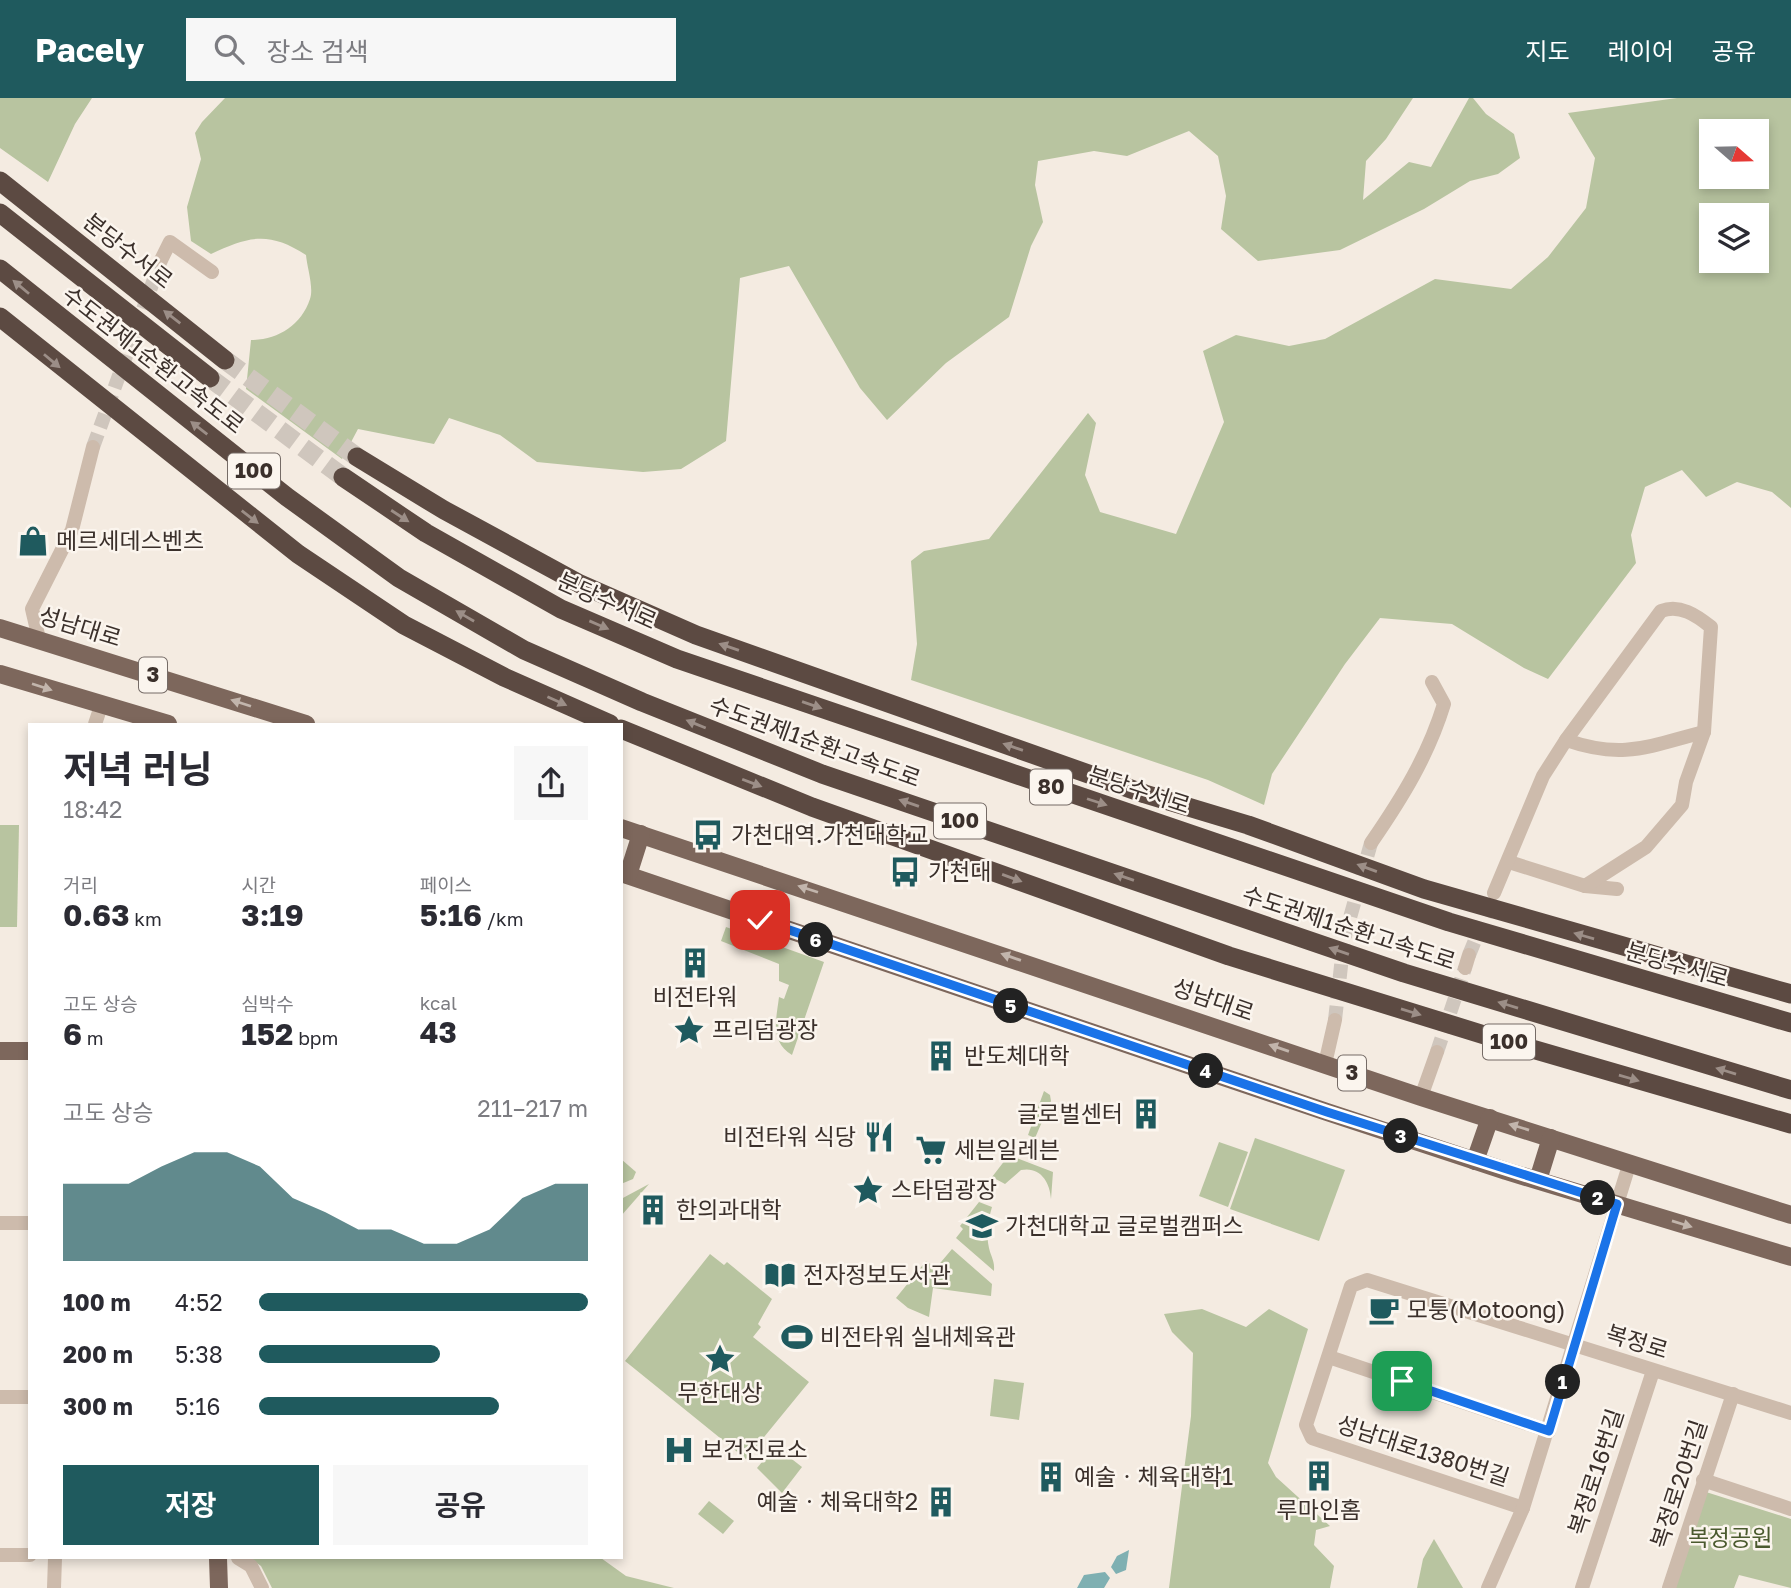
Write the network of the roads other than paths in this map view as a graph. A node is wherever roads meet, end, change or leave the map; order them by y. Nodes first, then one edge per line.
1 (0, 181) edge
2 (0, 213) edge
3 (161, 260) dead end
4 (0, 269) edge
5 (212, 272) dead end
6 (0, 317) edge
7 (225, 360) tunnel mouth
8 (210, 378) tunnel mouth
9 (93, 447) tunnel mouth
10 (357, 457) tunnel mouth
11 (343, 477) tunnel mouth
12 (2, 623) edge
13 (39, 639) junction
14 (0, 674) edge
15 (1432, 682) dead end
16 (101, 706) junction
17 (96, 723) edge
18 (164, 723) edge
19 (302, 723) edge
20 (608, 723) edge
21 (623, 730) edge
22 (1704, 732) junction
23 (1566, 740) junction
24 (623, 829) edge
25 (641, 834) junction
26 (1371, 843) tunnel mouth
27 (1509, 862) junction
28 (624, 874) edge
29 (1586, 886) junction
30 (1617, 889) dead end
31 (1494, 893) tunnel mouth
32 (1791, 995) edge
33 (1335, 1020) tunnel mouth
34 (1791, 1023) edge
35 (0, 1051) edge
36 (28, 1051) edge
37 (1437, 1052) tunnel mouth
38 (0, 1061) edge
39 (28, 1061) edge
40 (1325, 1064) junction
41 (1791, 1090) edge
42 (1421, 1097) junction
43 (1490, 1118) junction
44 (1791, 1124) edge
45 (1551, 1138) junction
46 (1475, 1161) junction
47 (1630, 1163) junction
48 (1538, 1180) junction
49 (1617, 1204) junction
50 (1791, 1215) edge
51 (0, 1223) edge
52 (28, 1223) edge
53 (1791, 1257) edge
54 (1350, 1286) joint
55 (1573, 1347) junction
56 (1329, 1357) junction
57 (1653, 1370) junction
58 (1733, 1394) junction
59 (0, 1397) edge
60 (28, 1397) edge
61 (1791, 1413) edge
62 (1549, 1431) junction
63 (1703, 1480) junction
64 (1523, 1508) junction
65 (1791, 1509) edge
66 (0, 1555) edge
67 (28, 1555) edge
68 (55, 1559) edge
69 (218, 1559) edge
70 (240, 1559) edge
71 (1489, 1586) edge
72 (54, 1588) edge
73 (219, 1588) edge
74 (262, 1588) edge
75 (1505, 1588) edge
76 (1581, 1588) edge
77 (1669, 1588) edge

7 -> 1 highway, 분당수서로
2 - 8 highway
3 - 5 street
41 -> 4 highway, 수도권제1순환고속도로 / 100
6 -> 20 highway, 100
9 - 13 street
32 -> 10 highway, 분당수서로 / 80
11 -> 34 highway, 분당수서로 / 80
12 - 13 main road, 성남대로 / 3
19 -> 13 main road, 성남대로 / 3
14 -> 16 main road, 3
15 - 26 street
16 - 17 street
16 - 18 main road, 3
21 -> 44 highway, 100
22 - 23 street
22 - 23 street
22 - 29 street
23 - 27 street
24 - 25 main road, 성남대로 / 3
25 - 28 main road
40 -> 25 main road, 성남대로 / 3
27 - 29 street
27 - 31 street
28 - 46 main road, 3
29 - 30 street
33 - 40 street
35 - 36 main road
37 - 42 street
38 - 39 main road
40 - 42 main road, 성남대로 / 3
42 - 43 main road, 성남대로 / 3
45 -> 43 main road, 성남대로 / 3
43 - 46 main road
45 - 47 main road, 성남대로 / 3
45 - 48 main road
46 - 48 main road, 3
47 - 49 street
47 - 50 main road, 성남대로 / 3
48 - 49 main road, 3
49 -> 53 main road, 3
49 - 55 street
51 - 52 street
54 - 55 street, 복정로
54 - 56 street, 성남대로1380번길
55 - 57 street, 복정로
55 - 62 street
56 - 62 street
56 - 64 street, 성남대로1380번길
57 - 58 street, 복정로
57 - 76 street, 복정로16번길
58 - 61 street, 복정로
58 - 63 street, 복정로20번길
59 - 60 street
62 - 64 street
63 - 65 street
63 - 77 street, 복정로20번길
64 - 71 street
66 - 67 street
68 - 72 street
69 - 73 main road
70 - 74 street
71 - 75 street

